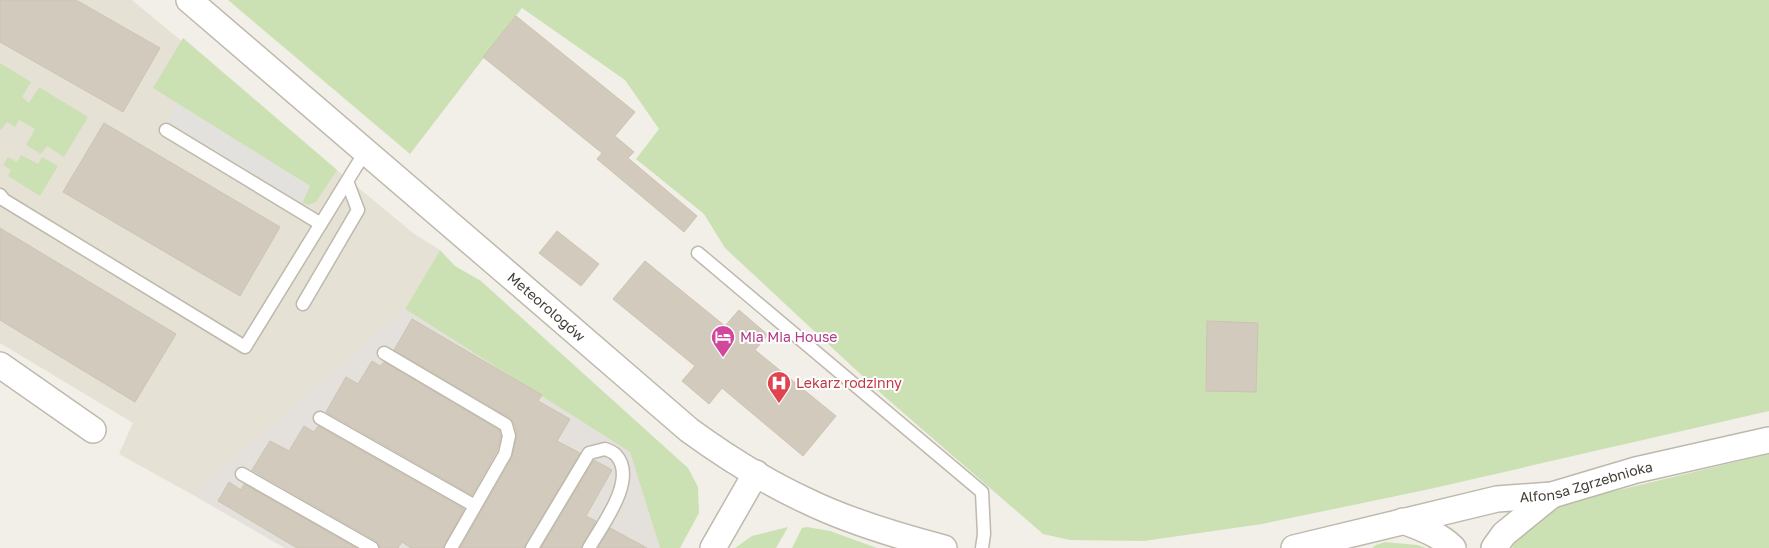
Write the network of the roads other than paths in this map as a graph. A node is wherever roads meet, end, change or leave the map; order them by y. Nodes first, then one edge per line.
1 (189, 0) edge
2 (166, 130) dead end
3 (365, 152) junction
4 (347, 181) junction
5 (0, 195) edge
6 (321, 224) junction
7 (698, 253) dead end
8 (303, 304) dead end
9 (384, 353) dead end
10 (0, 365) edge
11 (320, 418) dead end
12 (93, 430) dead end
13 (1769, 440) edge
14 (756, 473) junction
15 (242, 474) dead end
16 (1552, 495) junction
17 (475, 506) junction
18 (1403, 521) junction
19 (1361, 539) edge
20 (372, 548) edge
21 (451, 548) edge
22 (532, 548) edge
23 (589, 548) edge
24 (713, 548) edge
25 (944, 548) edge
26 (982, 548) edge
27 (1294, 548) edge
28 (1453, 548) edge
29 (1494, 548) edge

1 - 3 street, Meteorologów
2 - 6 lane
3 - 4 lane
3 - 14 street, Meteorologów
4 - 6 lane
4 - 8 lane
5 - 6 lane
7 - 26 lane
9 - 17 lane
10 - 12 street
11 - 17 lane
13 - 16 street, Alfonsa Zgrzebnioka
14 - 24 street
14 - 25 street, Meteorologów
15 - 20 lane
16 - 18 street, Alfonsa Zgrzebnioka
16 - 29 street
17 - 21 lane
18 - 19 street, Alfonsa Zgrzebnioka
18 - 28 street
19 - 27 street, Alfonsa Zgrzebnioka
22 - 23 lane

